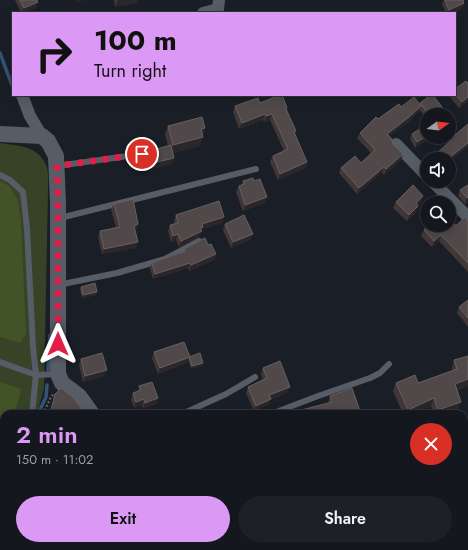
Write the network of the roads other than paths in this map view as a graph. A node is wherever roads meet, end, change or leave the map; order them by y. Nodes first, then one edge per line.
1 (219, 0) edge
2 (207, 12) edge
3 (22, 96) edge
4 (0, 134) edge
5 (42, 136) junction
6 (396, 144) dead end
7 (142, 154) dead end
8 (57, 166) junction
9 (256, 169) dead end
10 (420, 169) edge
11 (0, 175) edge
12 (439, 188) edge
13 (58, 218) junction
14 (468, 218) edge
15 (199, 241) edge
16 (58, 285) junction
17 (0, 362) edge
18 (389, 364) dead end
19 (36, 375) junction
20 (255, 377) dead end
21 (61, 379) junction
22 (32, 410) edge
23 (89, 410) edge
24 (191, 410) edge
25 (281, 410) edge

1 - 2 street
3 - 5 street
4 - 5 street
5 - 8 street
6 - 10 street
7 - 8 lane
8 - 13 street
9 - 13 lane
11 - 19 lane
12 - 14 street
13 - 16 street
15 - 16 lane
16 - 21 street
17 - 19 lane
18 - 25 lane
19 - 21 lane
19 - 22 lane
20 - 24 lane
21 - 23 street

